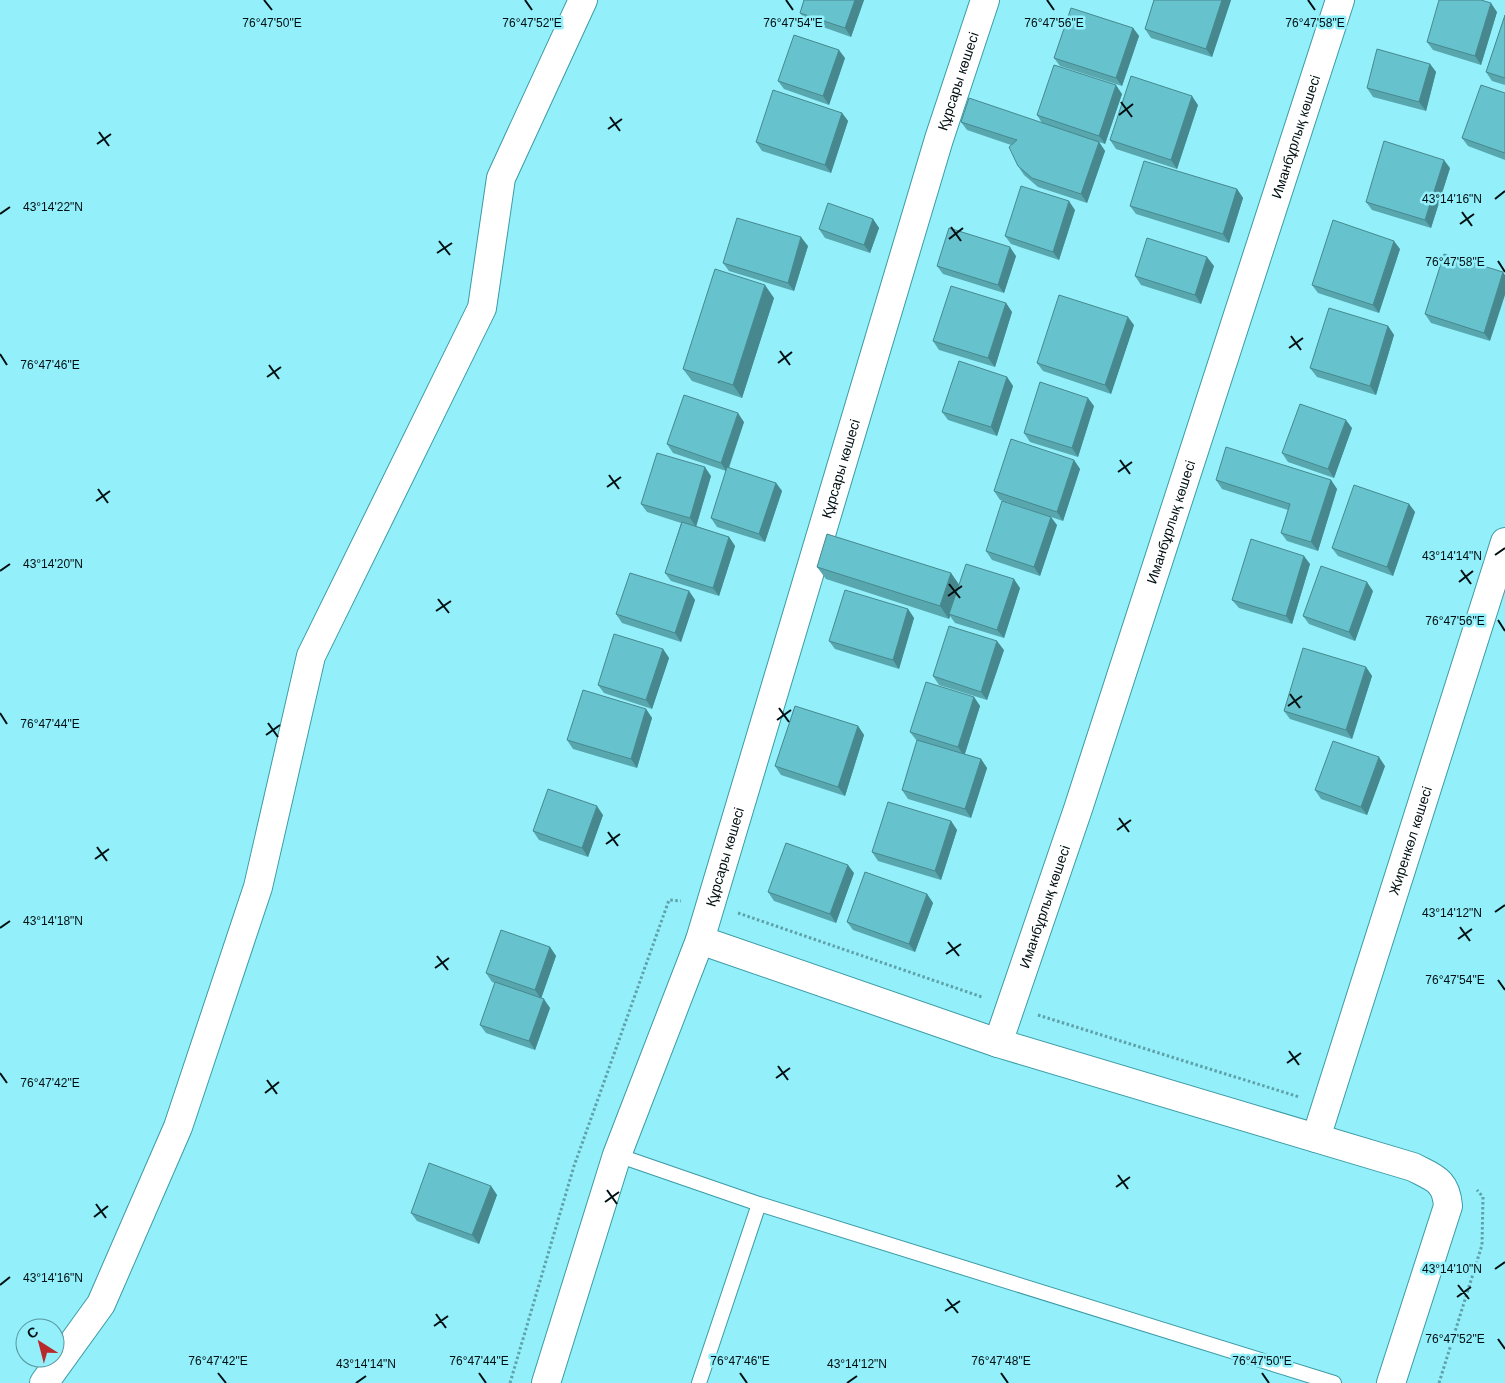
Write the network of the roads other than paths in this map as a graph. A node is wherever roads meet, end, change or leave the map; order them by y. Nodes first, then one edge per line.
1 (583, 0) edge
2 (985, 0) edge
3 (1340, 0) edge
4 (1505, 542) edge
5 (700, 940) junction
6 (998, 1043) junction
7 (1316, 1138) junction
8 (617, 1155) junction
9 (759, 1204) junction
10 (44, 1383) edge
11 (546, 1383) edge
12 (699, 1383) edge
13 (1334, 1383) edge
14 (1391, 1383) edge

1 - 10 street
2 - 5 street, Құрсары көшесі
3 - 6 street, Иманбұрлық көшесі
4 - 7 street, Жиренкөл көшесі
5 - 6 street
5 - 8 street, Құрсары көшесі
6 - 7 street
7 - 14 street
8 - 9 lane
8 - 11 street, Құрсары көшесі
9 - 12 lane
9 - 13 lane

